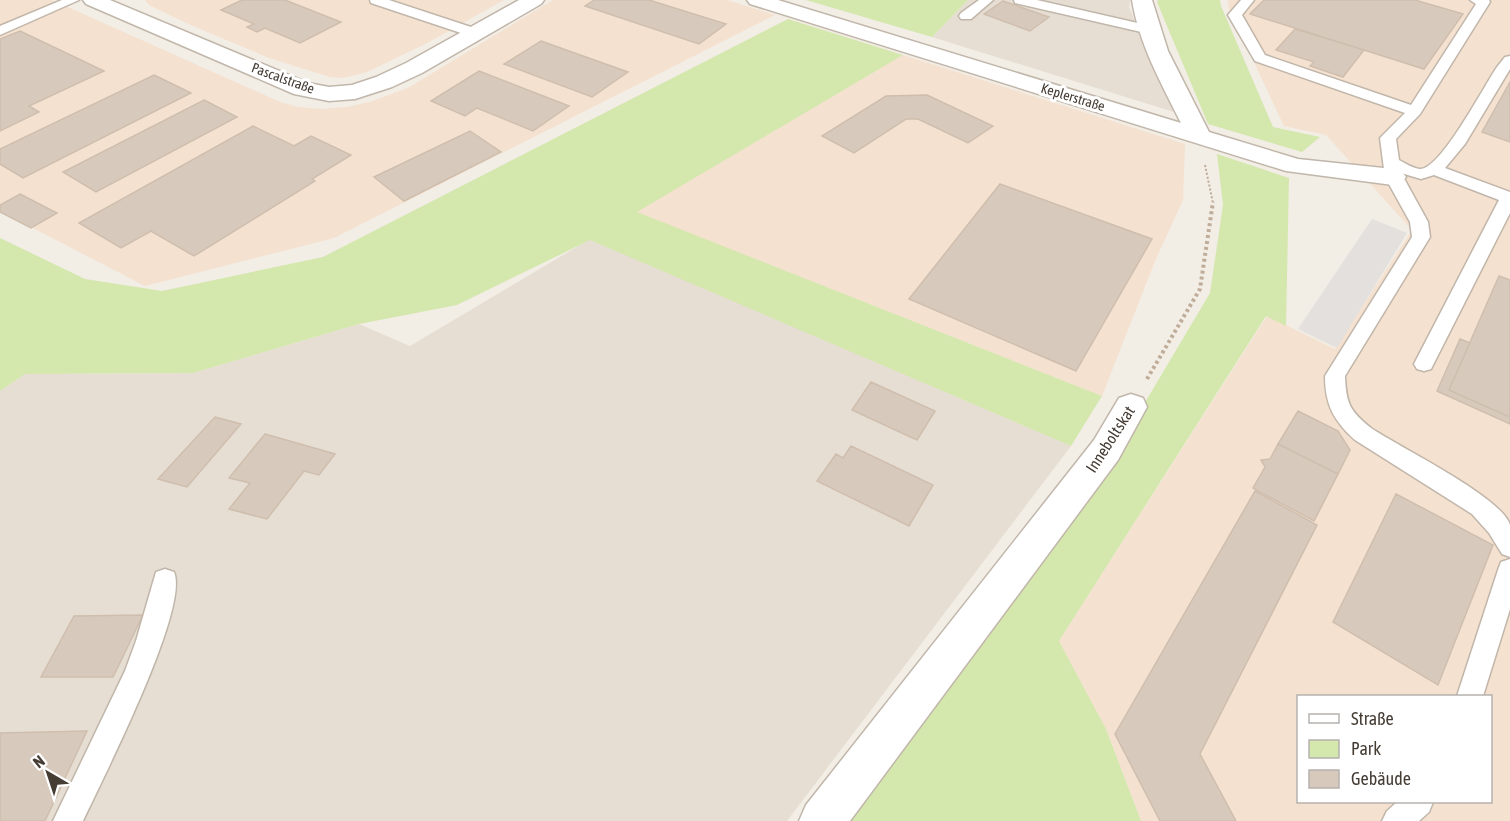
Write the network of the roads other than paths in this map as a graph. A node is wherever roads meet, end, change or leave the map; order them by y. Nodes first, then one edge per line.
1 (73, 0) edge
2 (376, 0) edge
3 (534, 0) edge
4 (757, 0) edge
5 (987, 0) edge
6 (1020, 0) edge
7 (1142, 0) edge
8 (1248, 0) edge
9 (1476, 0) edge
10 (98, 1) edge
11 (966, 16) dead end
12 (1150, 30) junction
13 (0, 31) edge
14 (475, 33) junction
15 (1510, 60) edge
16 (1415, 111) junction
17 (1199, 135) junction
18 (1392, 170) junction
19 (1435, 170) junction
20 (1424, 364) dead end
21 (1131, 407) road end
22 (1510, 548) edge
23 (1510, 570) edge
24 (165, 580) dead end
25 (1470, 695) edge
26 (1417, 803) edge
27 (68, 821) edge
28 (822, 821) edge
29 (1396, 821) edge

1 - 13 lane
2 - 14 lane
3 - 14 street, Pascalstraße
4 - 17 street, Keplerstraße
5 - 11 lane
6 - 12 lane
7 - 12 street
8 - 16 lane
9 - 16 lane
10 - 14 street, Pascalstraße
12 - 17 street
15 - 19 lane
16 - 18 lane
17 - 18 street, Keplerstraße
18 - 19 lane
18 - 22 lane
19 - 20 lane
21 - 28 street, Inneboltskat
23 - 25 lane
24 - 27 lane
26 - 29 lane

